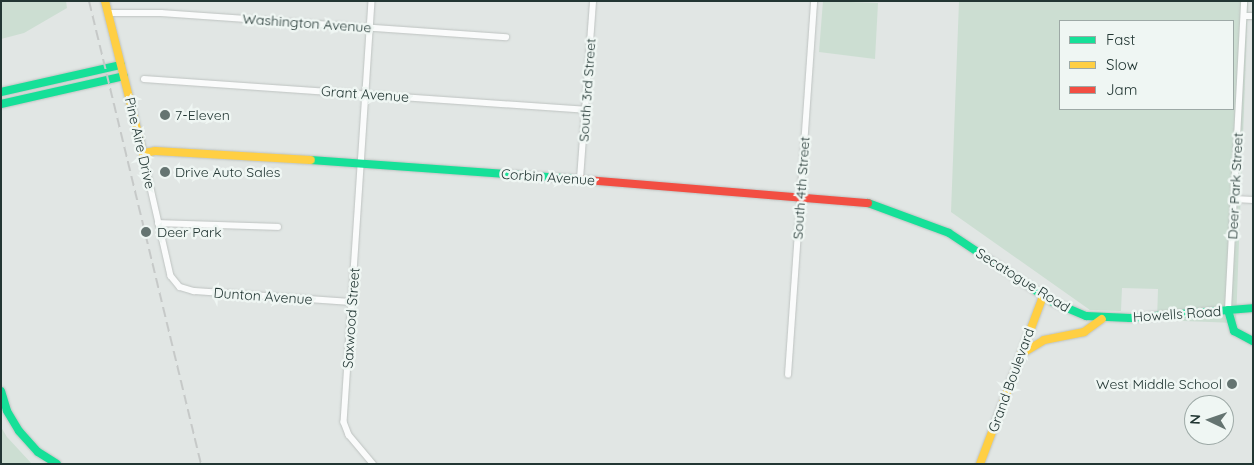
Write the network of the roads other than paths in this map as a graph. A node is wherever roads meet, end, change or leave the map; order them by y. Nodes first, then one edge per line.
1 (105, 1) edge
2 (372, 1) edge
3 (593, 1) edge
4 (814, 1) edge
5 (1244, 1) edge
6 (108, 13) junction
7 (1244, 16) junction
8 (1253, 16) edge
9 (370, 27) junction
10 (506, 37) dead end
11 (121, 65) junction
12 (124, 76) junction
13 (144, 79) dead end
14 (1, 92) edge
15 (366, 94) junction
16 (1, 104) edge
17 (585, 110) junction
18 (142, 152) junction
19 (361, 164) junction
20 (580, 179) junction
21 (800, 194) junction
22 (1235, 199) junction
23 (1253, 200) edge
24 (158, 223) junction
25 (278, 228) dead end
26 (949, 233) joint
27 (176, 284) joint
28 (1043, 296) junction
29 (352, 302) junction
30 (1253, 308) edge
31 (1228, 310) junction
32 (1102, 319) junction
33 (1253, 341) edge
34 (1021, 354) junction
35 (788, 375) dead end
36 (1, 391) edge
37 (58, 464) edge
38 (373, 464) edge
39 (980, 464) edge

1 - 6 street, Pine Aire Drive
2 - 9 street, Saxwood Street
3 - 17 street, South 3rd Street
4 - 21 street, South 4th Street
5 - 7 street, Deer Park Street
6 - 9 street, Washington Avenue
6 - 11 street, Pine Aire Drive
7 - 8 street
7 - 22 street, Deer Park Street
9 - 10 street, Washington Avenue
9 - 15 street, Saxwood Street
11 - 12 street, Pine Aire Drive
11 - 14 street
12 - 16 street
12 - 18 street, Pine Aire Drive
13 - 15 street, Grant Avenue
15 - 17 street, Grant Avenue
15 - 19 street, Saxwood Street
17 - 20 street, South 3rd Street
18 - 19 street, Corbin Avenue
18 - 24 street, Pine Aire Drive
19 - 20 street, Corbin Avenue
19 - 29 street, Saxwood Street
20 - 21 street, Corbin Avenue
21 - 26 street, Corbin Avenue
21 - 35 street, South 4th Street
22 - 23 street
22 - 31 street, Deer Park Street
24 - 25 street
24 - 27 street, Pine Aire Drive
26 - 28 street, Secatogue Road
27 - 29 street, Dunton Avenue
28 - 32 street, Secatogue Road
28 - 34 street, Grand Boulevard
29 - 38 street, Saxwood Street
30 - 31 street, Howells Road
31 - 32 street, Howells Road
31 - 33 street
32 - 34 street
34 - 39 street, Grand Boulevard
36 - 37 street

